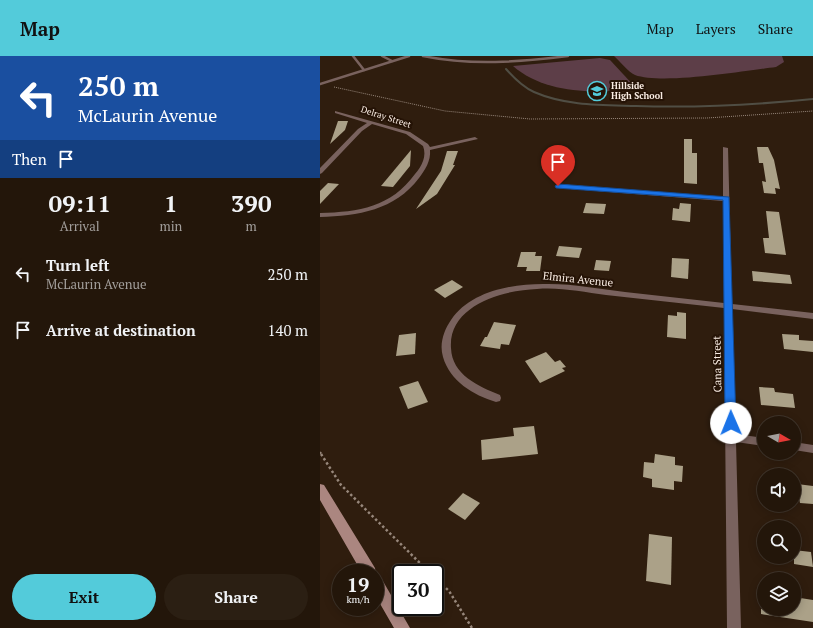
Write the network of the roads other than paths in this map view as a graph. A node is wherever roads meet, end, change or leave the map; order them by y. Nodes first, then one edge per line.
1 (353, 56) edge
2 (382, 56) edge
3 (409, 56) edge
4 (423, 56) edge
5 (568, 56) edge
6 (403, 57) edge
7 (392, 61) junction
8 (364, 70) junction
9 (321, 84) edge
10 (337, 112) dead end
11 (372, 122) junction
12 (475, 139) dead end
13 (725, 148) dead end
14 (428, 149) junction
15 (320, 172) edge
16 (558, 186) dead end
17 (726, 198) junction
18 (320, 215) edge
19 (728, 306) junction
20 (813, 316) edge
21 (496, 398) dead end
22 (731, 437) junction
23 (757, 441) edge
24 (801, 447) edge
25 (813, 449) edge
26 (320, 489) edge
27 (365, 564) edge
28 (384, 597) edge
29 (402, 628) edge
30 (734, 628) edge

1 - 8 lane
2 - 7 lane
3 - 6 lane
4 - 5 lane
6 - 7 lane
7 - 8 lane
8 - 9 lane
10 - 11 street, Delray Street
11 - 14 street, Delray Street
11 - 15 street
12 - 14 street
13 - 17 street, Cana Street
14 - 18 street
16 - 17 street
17 - 19 street, Cana Street
19 - 20 street, Elmira Avenue
19 - 21 street, Elmira Avenue
19 - 22 street, Cana Street
22 - 23 street
22 - 30 street, Cana Street
24 - 25 street
26 - 27 main road
28 - 29 main road

